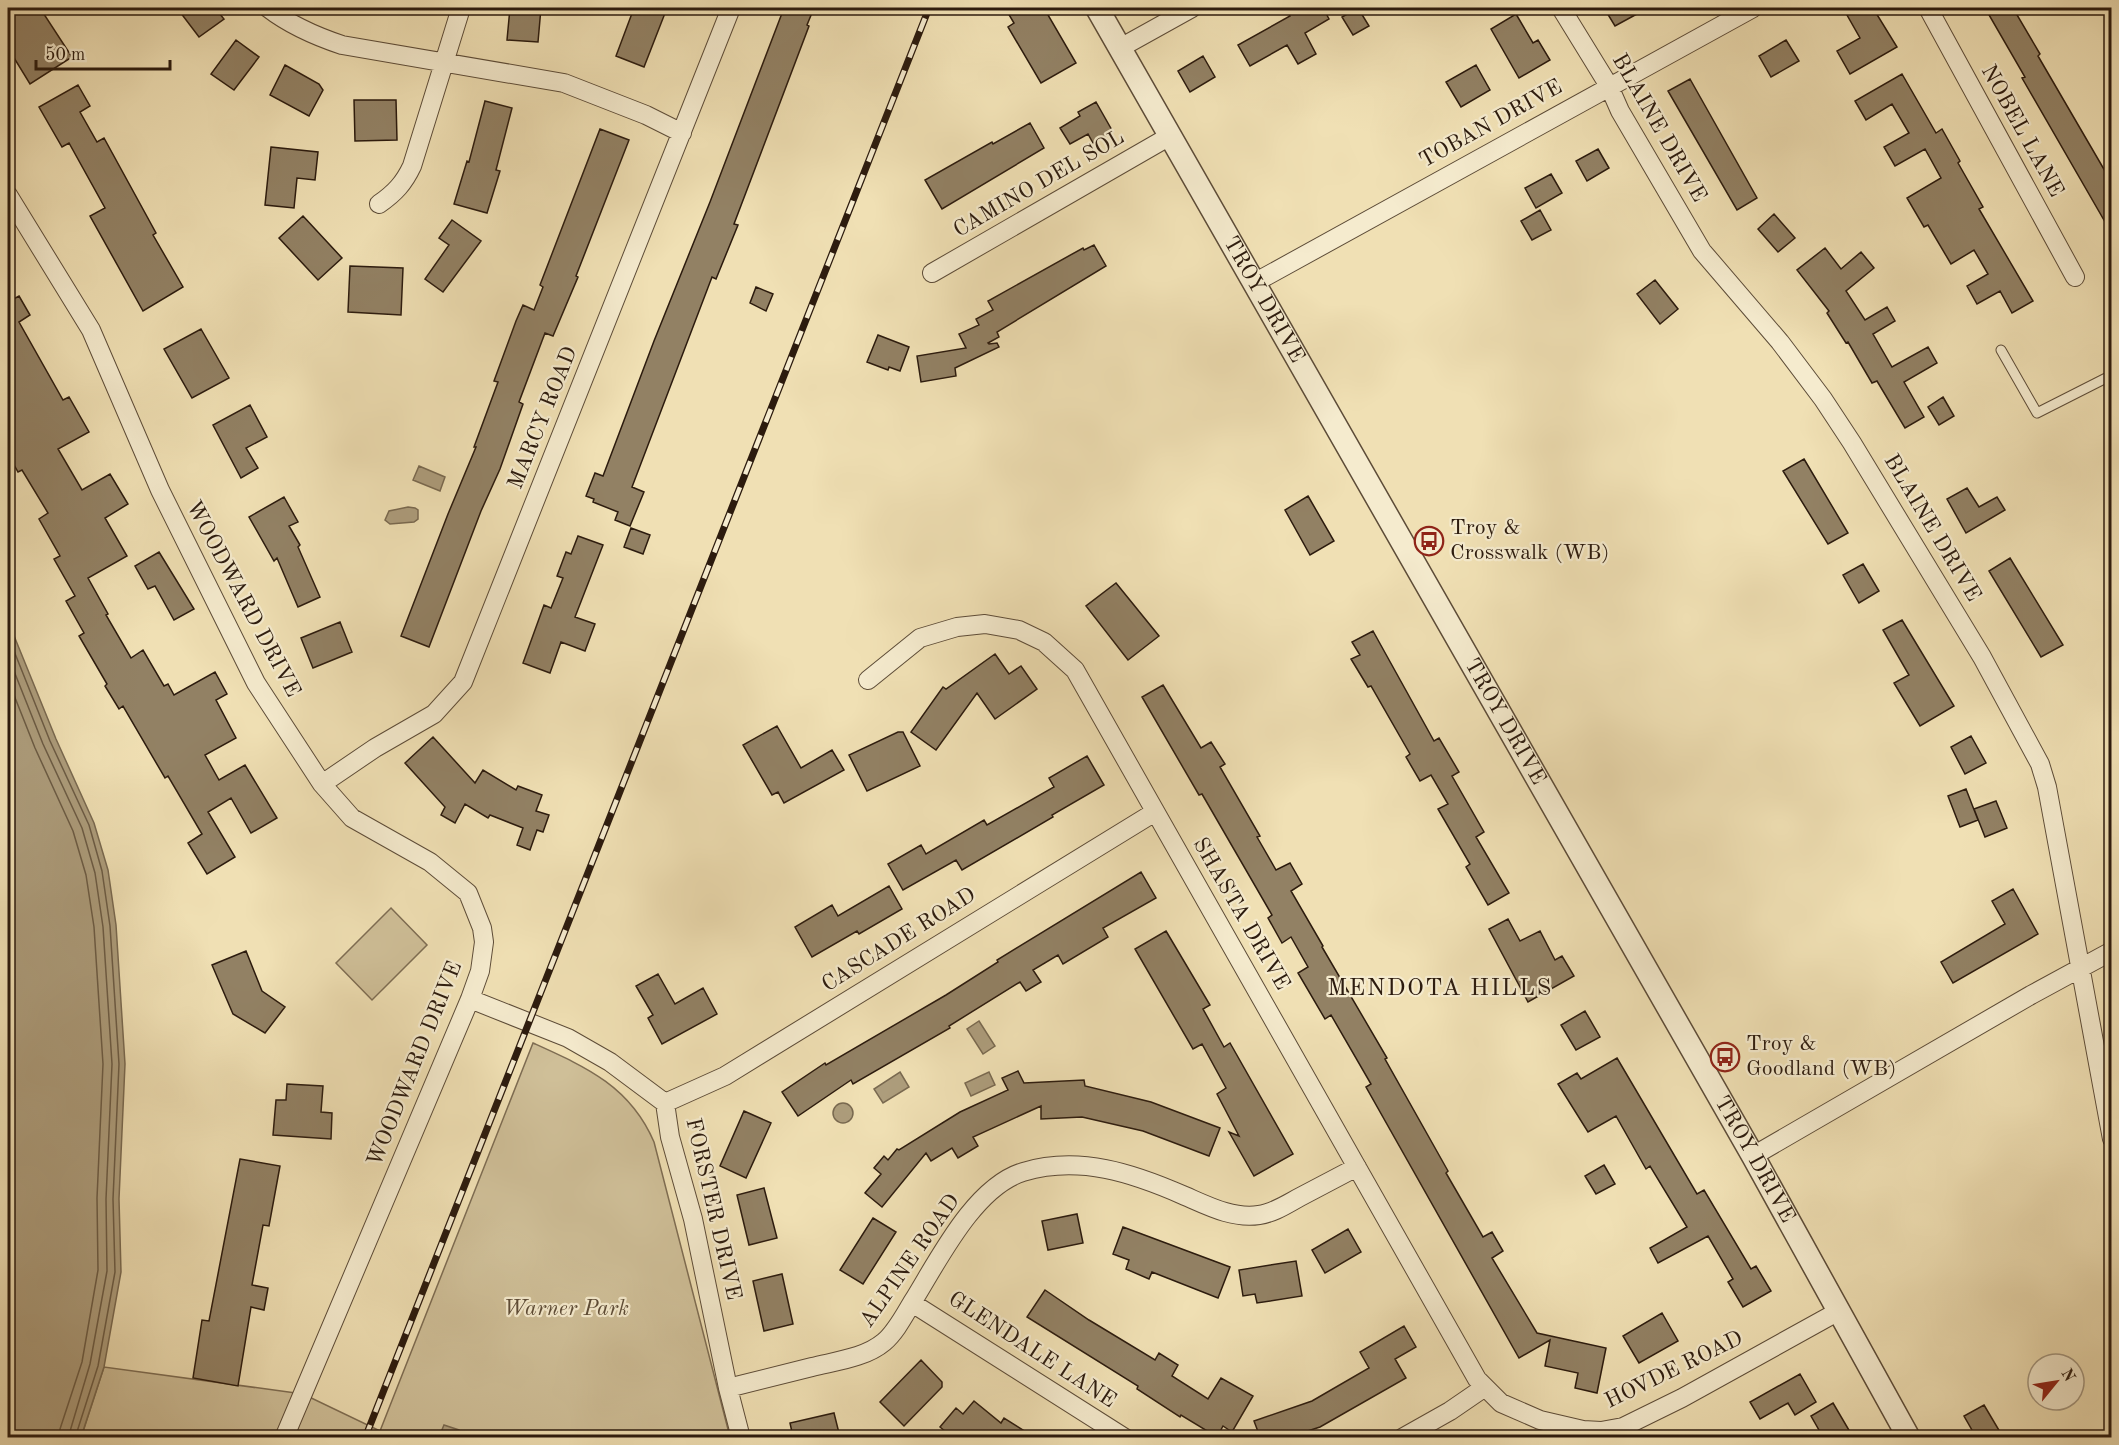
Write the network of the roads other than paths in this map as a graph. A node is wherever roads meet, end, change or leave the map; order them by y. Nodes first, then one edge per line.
1 (268, 8) edge
2 (461, 8) edge
3 (731, 8) edge
4 (1097, 8) edge
5 (1192, 8) edge
6 (1561, 8) edge
7 (1753, 8) edge
8 (1928, 8) edge
9 (1120, 48) junction
10 (444, 63) junction
11 (1609, 86) junction
12 (682, 133) junction
13 (1170, 136) junction
14 (8, 195) edge
15 (379, 204) dead end
16 (932, 273) dead end
17 (2075, 277) dead end
18 (1254, 283) junction
19 (2001, 350) dead end
20 (2112, 375) edge
21 (868, 680) dead end
22 (322, 784) junction
23 (1155, 813) junction
24 (2112, 951) edge
25 (2080, 969) junction
26 (470, 999) junction
27 (665, 1103) junction
28 (2112, 1139) edge
29 (1753, 1156) junction
30 (1357, 1167) junction
31 (912, 1303) junction
32 (1839, 1311) junction
33 (1485, 1387) junction
34 (728, 1388) junction
35 (284, 1437) edge
36 (741, 1437) edge
37 (1125, 1437) edge
38 (1402, 1437) edge
39 (1909, 1437) edge

1 - 10 street
2 - 10 street
3 - 12 street, MARCY ROAD
4 - 9 street, TROY DRIVE
5 - 9 street
6 - 11 street, BLAINE DRIVE
7 - 11 street, TOBAN DRIVE
8 - 17 street, NOBEL LANE
9 - 13 street, TROY DRIVE
10 - 12 street
10 - 15 street
11 - 18 street, TOBAN DRIVE
11 - 25 street, BLAINE DRIVE
12 - 22 street, MARCY ROAD
13 - 16 street, CAMINO DEL SOL
13 - 18 street, TROY DRIVE
14 - 22 street, WOODWARD DRIVE
18 - 29 street, TROY DRIVE
19 - 20 lane
21 - 23 street, SHASTA DRIVE
22 - 26 street, WOODWARD DRIVE
23 - 27 street, CASCADE ROAD
23 - 30 street, SHASTA DRIVE
24 - 25 street
25 - 28 street, BLAINE DRIVE
25 - 29 street
26 - 27 street, FORSTER DRIVE
26 - 35 street, WOODWARD DRIVE
27 - 34 street, FORSTER DRIVE
29 - 32 street, TROY DRIVE
30 - 31 street, ALPINE ROAD
30 - 33 street, SHASTA DRIVE
31 - 34 street, ALPINE ROAD
31 - 37 street, GLENDALE LANE
32 - 33 street, HOVDE ROAD
32 - 39 street, TROY DRIVE
33 - 38 street
34 - 36 street, FORSTER DRIVE

